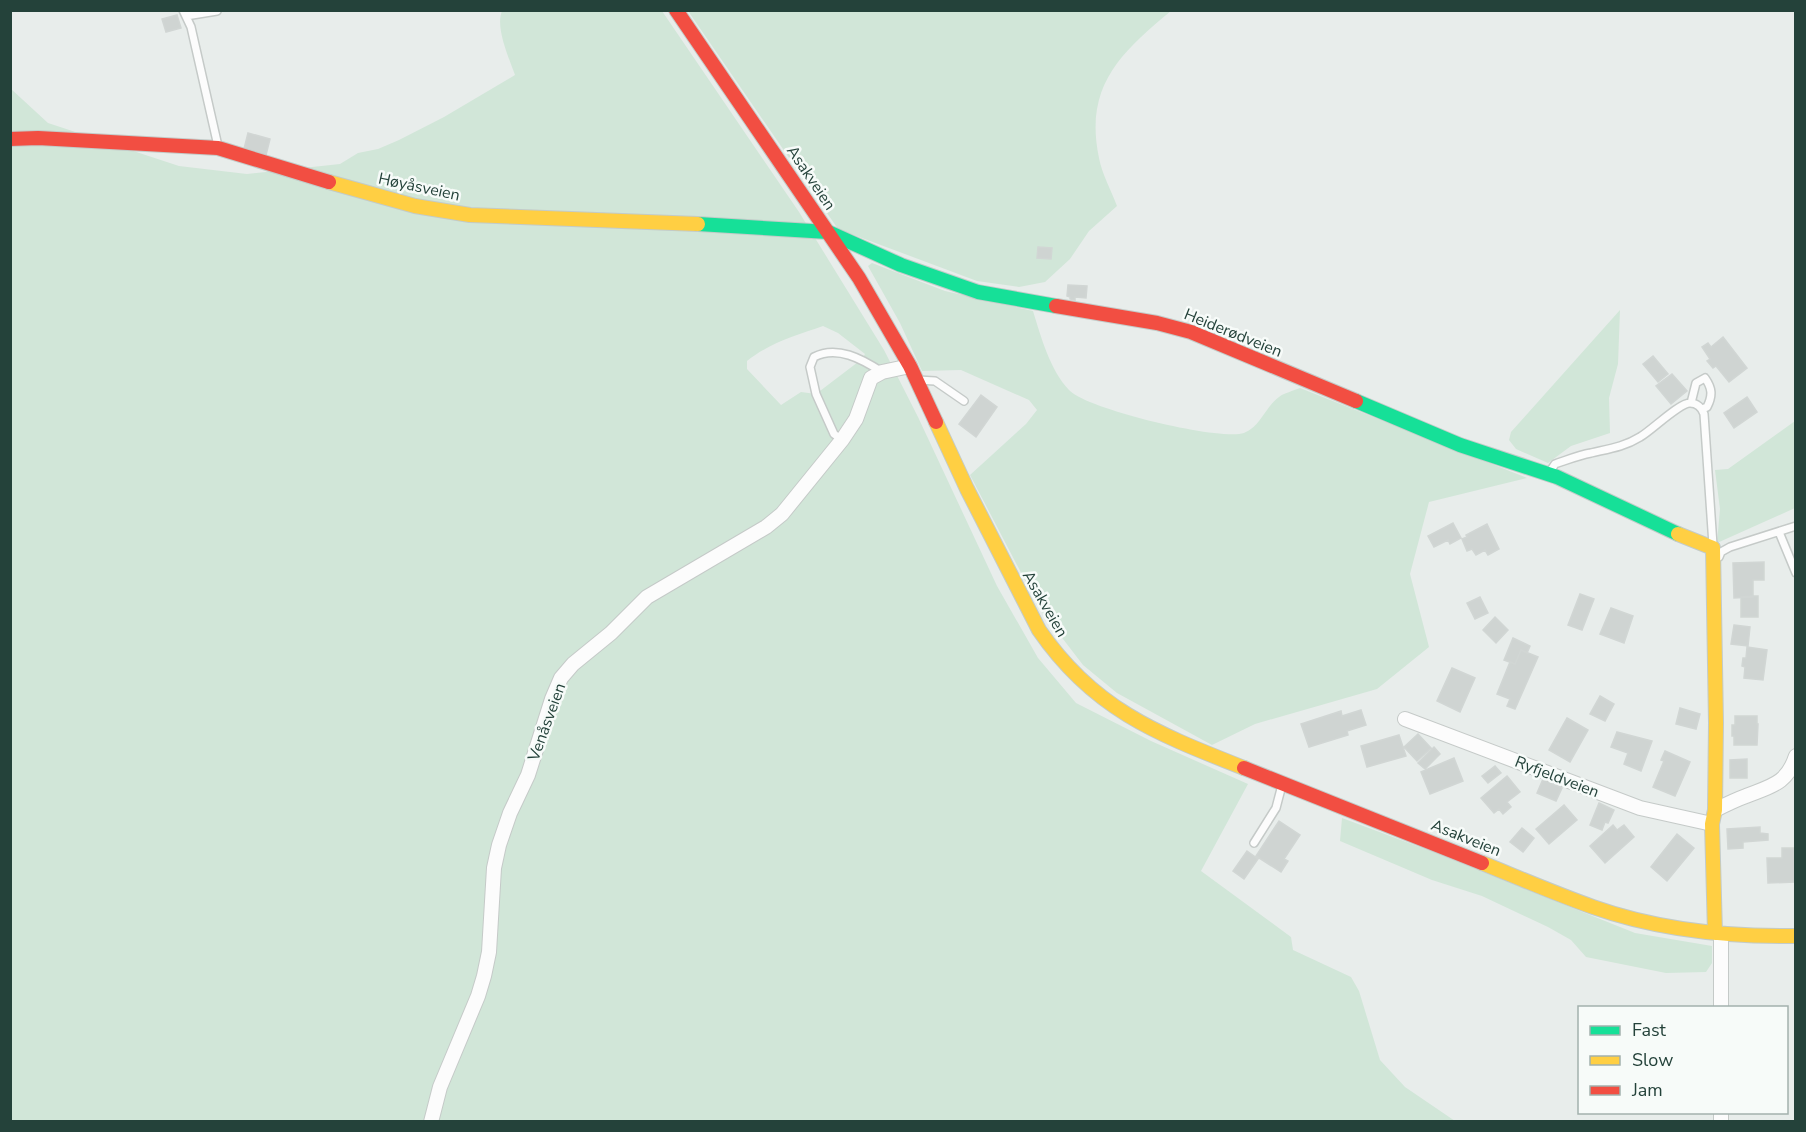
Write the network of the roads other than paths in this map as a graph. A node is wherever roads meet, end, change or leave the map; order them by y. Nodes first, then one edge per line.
1 (675, 10) edge
2 (218, 11) edge
3 (185, 14) edge
4 (10, 139) edge
5 (218, 148) junction
6 (828, 232) junction
7 (910, 366) junction
8 (882, 372) junction
9 (916, 380) junction
10 (964, 401) dead end
11 (1691, 403) junction
12 (1702, 409) junction
13 (842, 440) junction
14 (1549, 473) junction
15 (1795, 527) edge
16 (1779, 532) junction
17 (1713, 548) junction
18 (1715, 565) junction
19 (1796, 573) edge
20 (1405, 719) dead end
21 (1796, 756) edge
22 (1282, 783) junction
23 (1714, 817) junction
24 (1254, 843) dead end
25 (1718, 934) junction
26 (1796, 936) edge
27 (1721, 1006) edge
28 (431, 1122) edge

1 - 6 street, Asakveien
2 - 3 lane
3 - 5 lane
4 - 5 street, Høyåsveien
5 - 6 street, Høyåsveien
6 - 7 street, Asakveien
6 - 14 street, Heiderødveien
7 - 8 street
7 - 9 street, Asakveien
8 - 13 street, Venåsveien
8 - 13 lane
9 - 10 lane
9 - 22 street, Asakveien
11 - 12 lane
11 - 12 lane
11 - 14 lane
12 - 17 lane
13 - 28 street, Venåsveien
14 - 17 street
15 - 16 lane
16 - 18 lane
16 - 19 lane
17 - 18 street
18 - 23 street
20 - 23 street, Ryfjeldveien
21 - 23 street
22 - 24 lane
22 - 25 street, Asakveien
23 - 25 street
25 - 26 street, Asakveien
25 - 27 street

